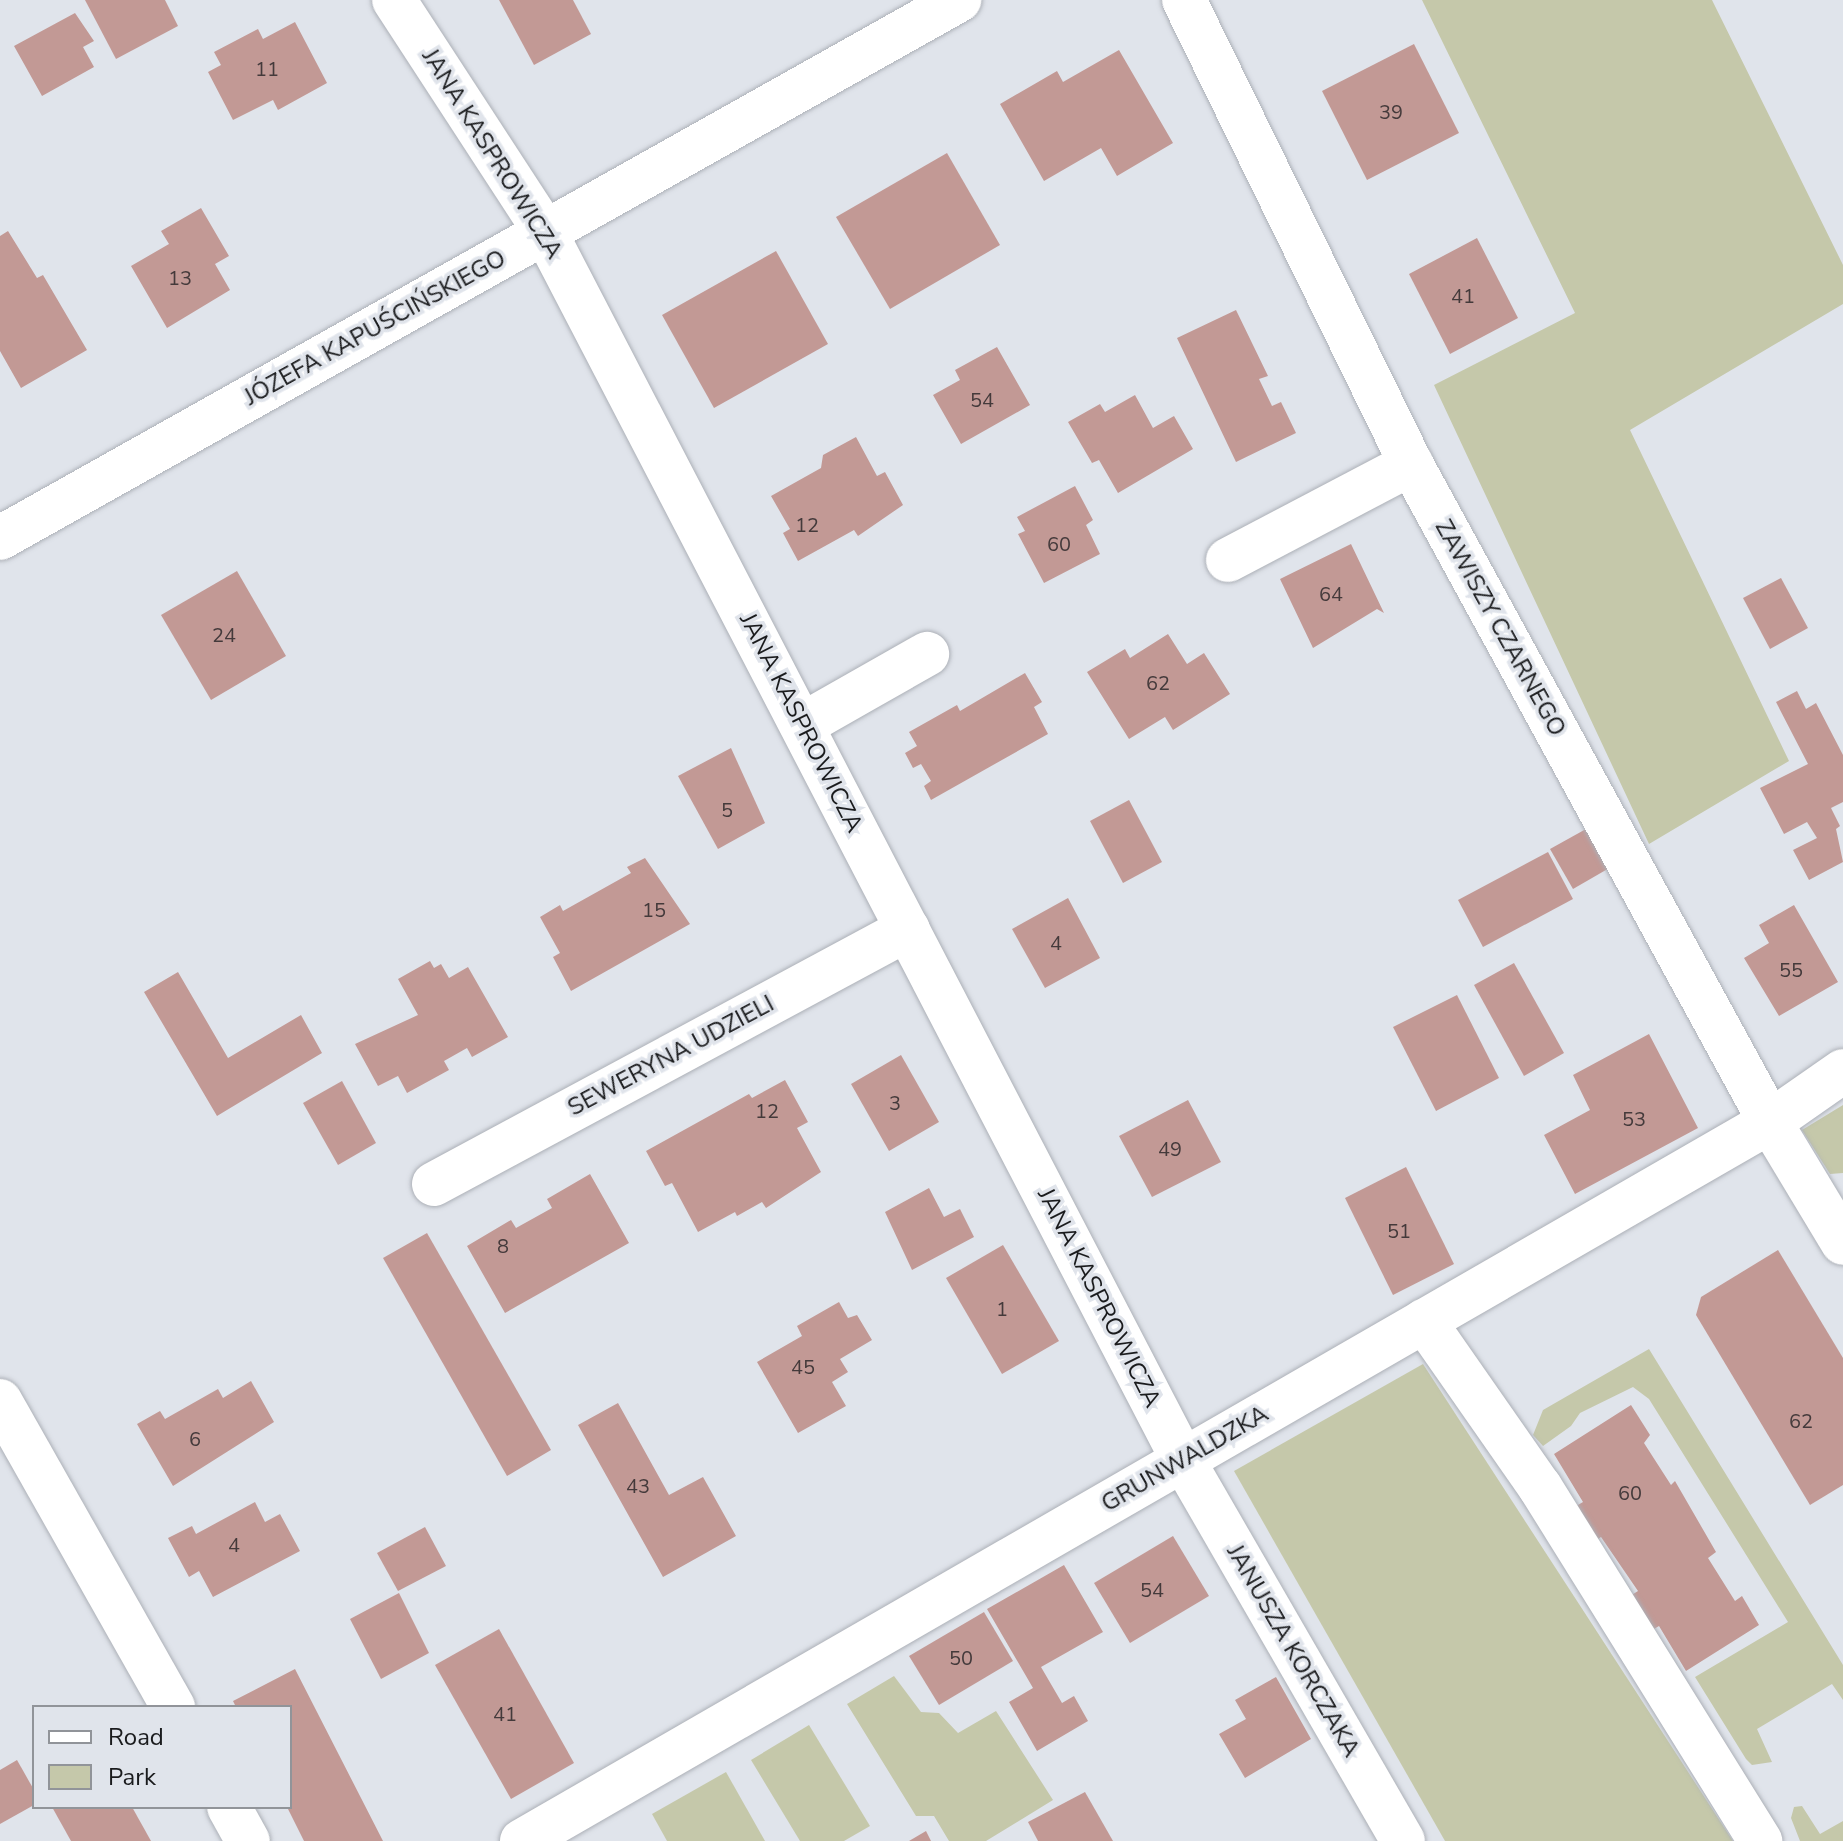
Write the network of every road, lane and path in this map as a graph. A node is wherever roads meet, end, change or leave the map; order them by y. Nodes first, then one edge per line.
1 (394, 0) edge
2 (959, 0) edge
3 (1184, 0) edge
4 (545, 232) junction
5 (1411, 464) junction
6 (0, 538) edge
7 (1228, 560) dead end
8 (927, 654) dead end
9 (802, 725) junction
10 (908, 929) junction
11 (1843, 1071) edge
12 (1770, 1122) junction
13 (434, 1184) dead end
14 (1843, 1243) edge
15 (1424, 1321) junction
16 (0, 1401) edge
17 (1183, 1460) junction
18 (172, 1705) edge
19 (230, 1809) edge
20 (248, 1841) edge
21 (522, 1841) edge
22 (1403, 1841) edge
23 (1760, 1841) edge

1 - 4 street, JANA KASPROWICZA
2 - 4 street, JÓZEFA KAPUŚCIŃSKIEGO
3 - 5 street, ZAWISZY CZARNEGO
4 - 6 street, JÓZEFA KAPUŚCIŃSKIEGO
4 - 9 street, JANA KASPROWICZA
5 - 7 street
5 - 12 street, ZAWISZY CZARNEGO
8 - 9 street
9 - 10 street, JANA KASPROWICZA
10 - 13 street, SEWERYNA UDZIELI
10 - 17 street, JANA KASPROWICZA
11 - 12 street, GRUNWALDZKA
12 - 14 street, ZAWISZY CZARNEGO
12 - 15 street, GRUNWALDZKA
15 - 17 street, GRUNWALDZKA
15 - 23 street
16 - 18 street
17 - 21 street, GRUNWALDZKA
17 - 22 street, JANUSZA KORCZAKA
19 - 20 street

